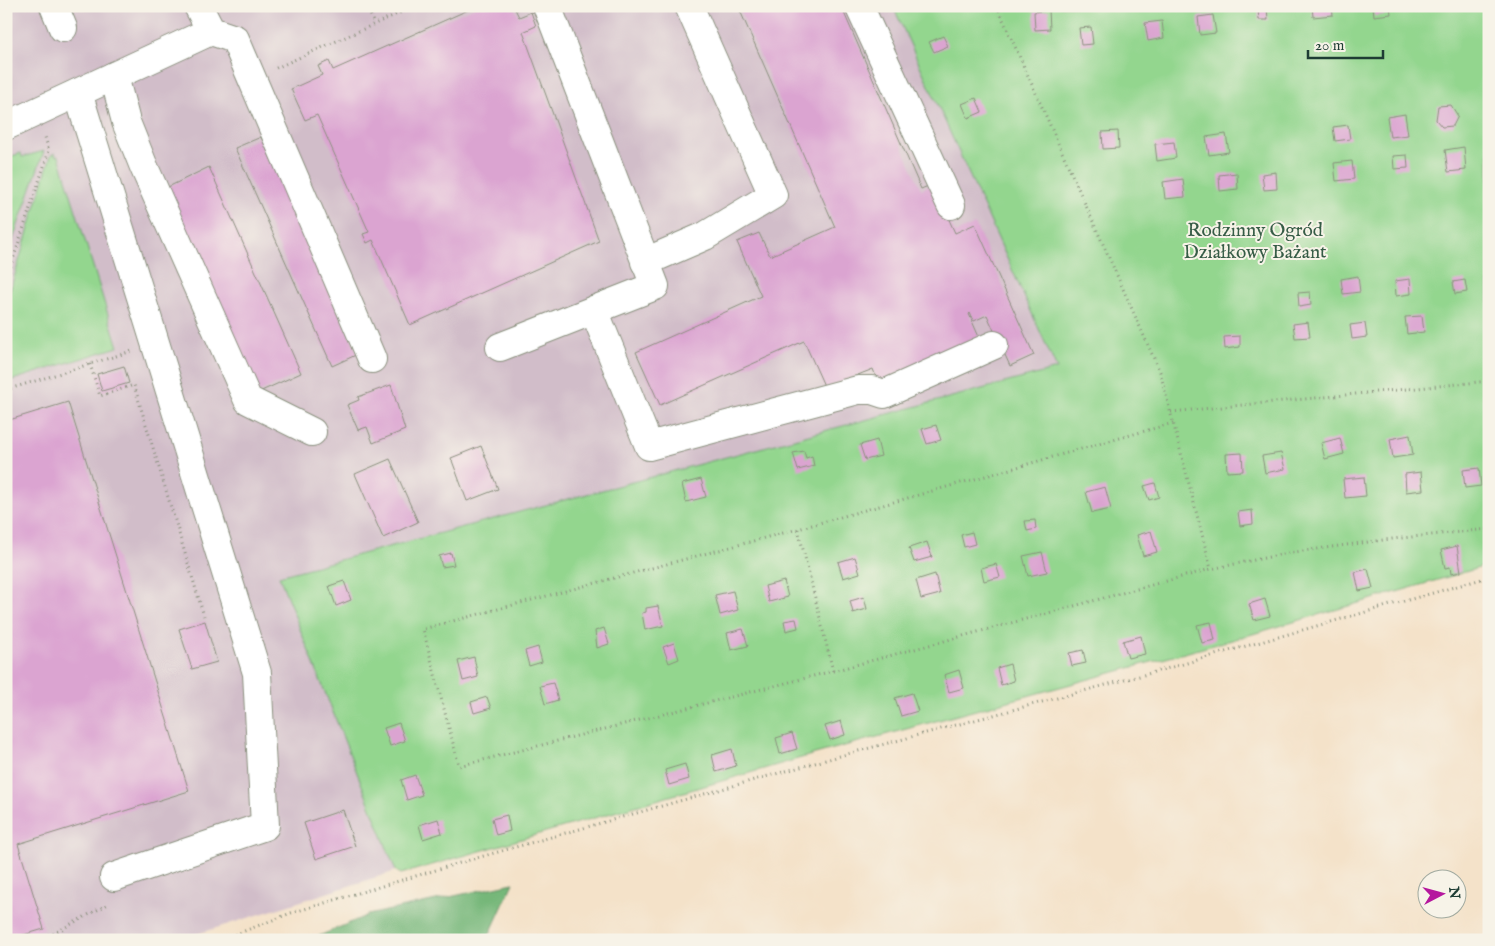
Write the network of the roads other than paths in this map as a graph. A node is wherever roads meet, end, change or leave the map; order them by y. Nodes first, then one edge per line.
1 (198, 6) edge
2 (547, 6) edge
3 (689, 6) edge
4 (859, 6) edge
5 (211, 31) junction
6 (114, 76) junction
7 (78, 94) junction
8 (6, 126) edge
9 (951, 205) dead end
10 (645, 262) junction
11 (594, 310) junction
12 (994, 345) dead end
13 (500, 347) dead end
14 (372, 359) dead end
15 (312, 432) dead end
16 (114, 877) road end

1 - 5 lane
2 - 10 lane
3 - 10 lane
4 - 9 lane
5 - 6 lane
5 - 14 lane
6 - 7 lane
6 - 15 lane
7 - 8 lane
7 - 16 lane
10 - 11 lane
11 - 12 lane
11 - 13 lane

